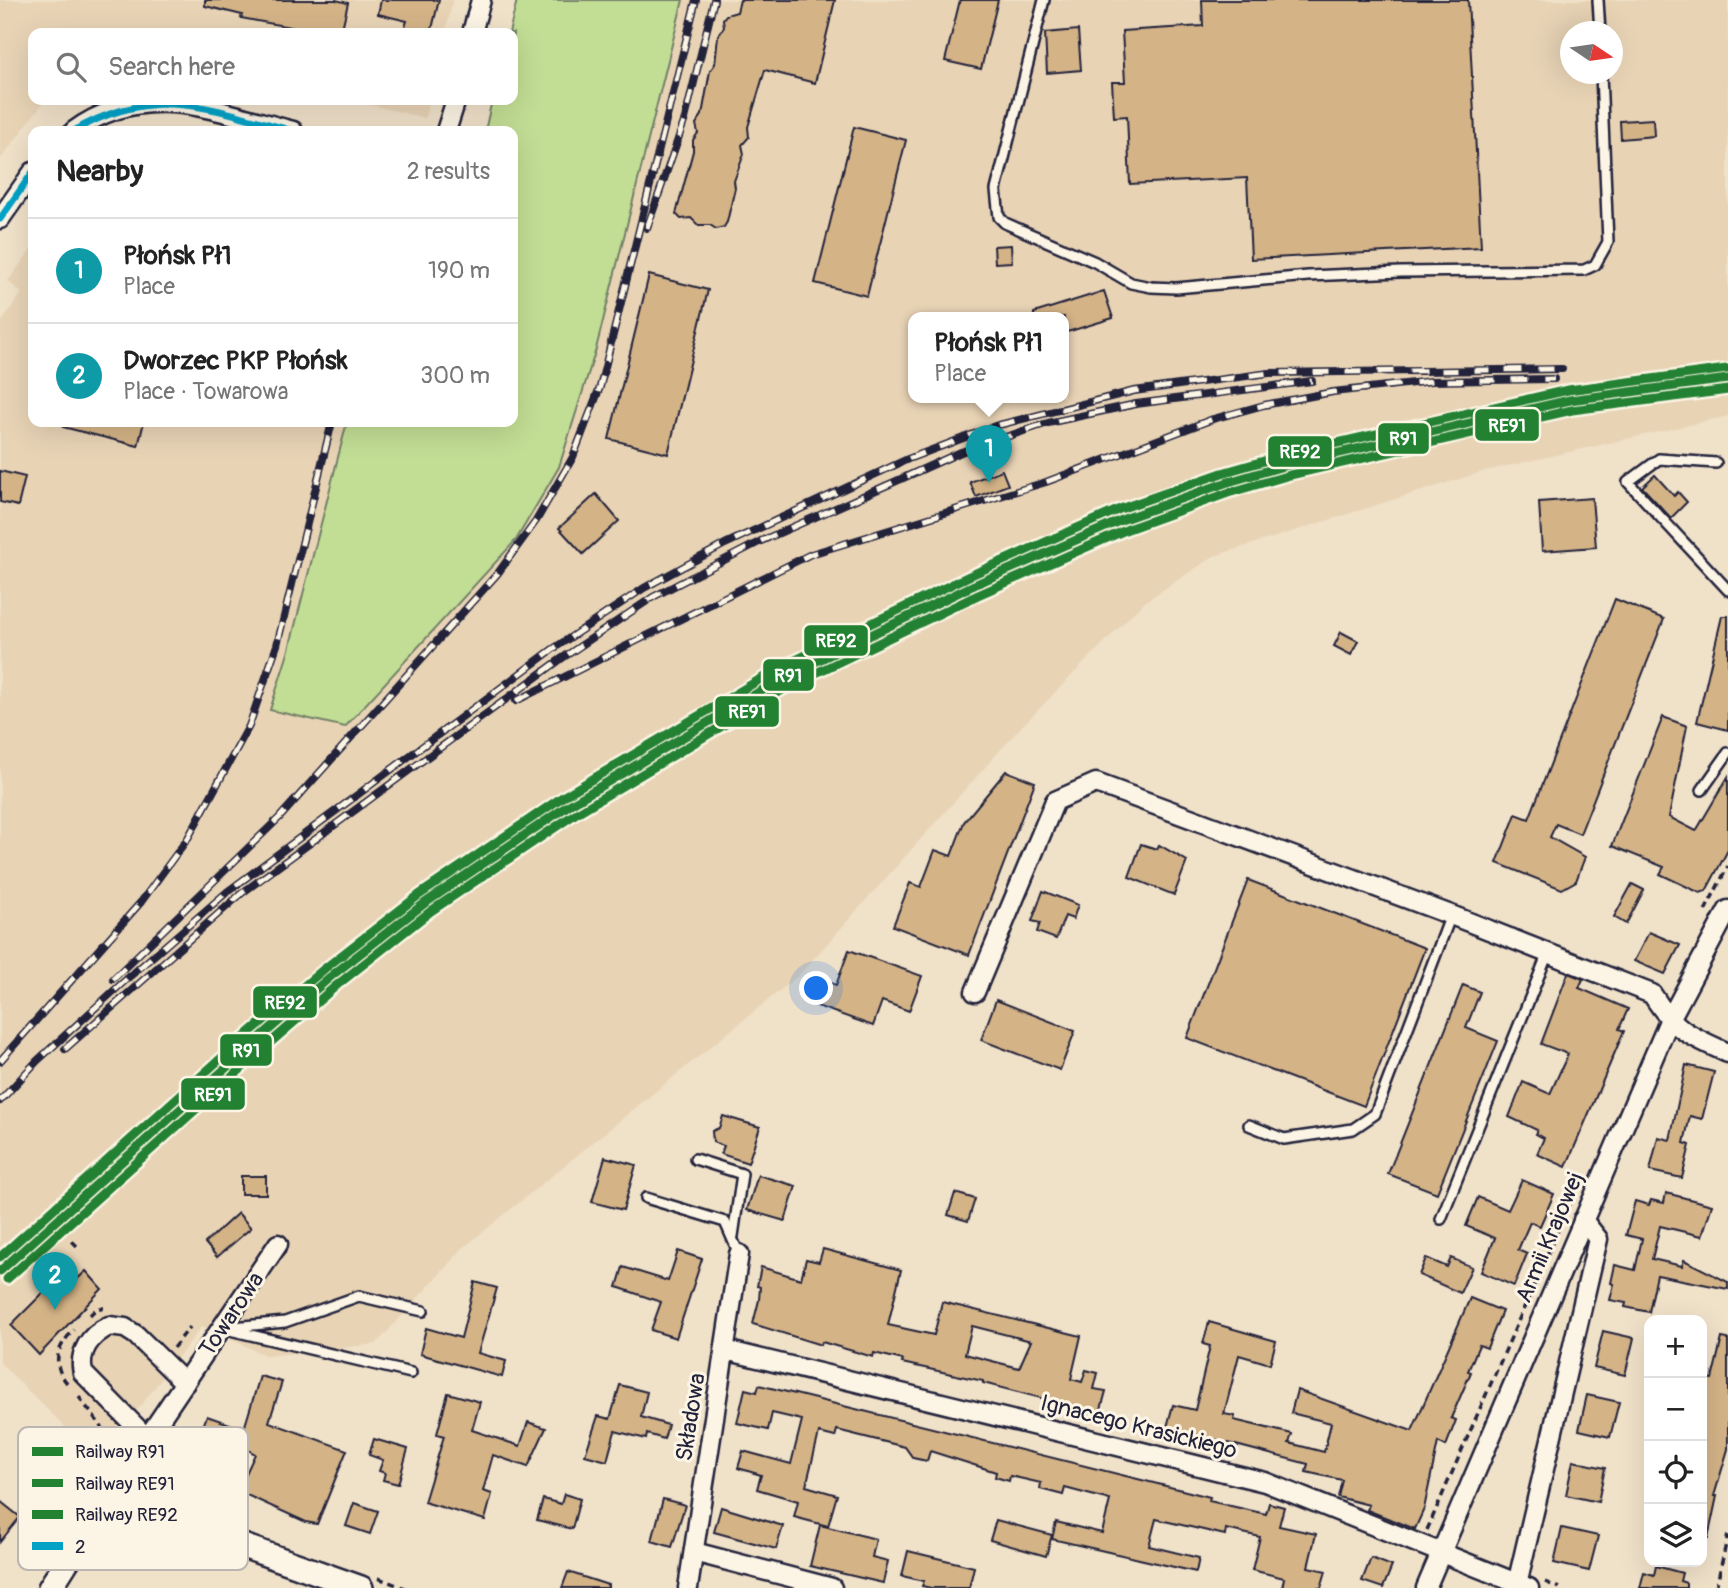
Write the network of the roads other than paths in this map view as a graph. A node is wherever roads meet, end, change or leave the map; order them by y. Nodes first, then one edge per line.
1 (481, 0) edge
2 (1044, 0) edge
3 (1598, 0) edge
4 (1599, 21) edge
5 (473, 28) edge
6 (1601, 84) edge
7 (128, 105) edge
8 (189, 105) edge
9 (454, 105) edge
10 (81, 126) edge
11 (273, 126) edge
12 (448, 126) edge
13 (28, 179) edge
14 (0, 219) edge
15 (1716, 463) dead end
16 (1728, 590) edge
17 (1728, 753) edge
18 (1702, 790) dead end
19 (1728, 909) edge
20 (1451, 915) junction
21 (1548, 953) junction
22 (975, 992) dead end
23 (1669, 1021) junction
24 (1728, 1053) edge
25 (1249, 1125) dead end
26 (695, 1159) dead end
27 (646, 1198) dead end
28 (1440, 1219) dead end
29 (1583, 1220) junction
30 (733, 1236) junction
31 (278, 1244) dead end
32 (739, 1254) joint
33 (423, 1311) dead end
34 (221, 1328) junction
35 (725, 1350) junction
36 (411, 1373) dead end
37 (184, 1383) junction
38 (136, 1427) edge
39 (154, 1427) edge
40 (248, 1544) edge
41 (694, 1552) junction
42 (1439, 1553) junction
43 (61, 1570) edge
44 (365, 1581) edge
45 (1523, 1586) edge
46 (50, 1588) edge
47 (688, 1588) edge
48 (832, 1588) edge
49 (1426, 1588) edge

1 - 5 street
2 - 6 lane
3 - 4 lane
7 - 10 street
8 - 11 street
9 - 12 street
13 - 14 street
15 - 16 lane
17 - 18 lane
19 - 23 street, Armii Krajowej
20 - 21 street
20 - 22 street
20 - 25 lane
21 - 23 street
21 - 28 lane
23 - 24 street
23 - 29 street, Armii Krajowej
26 - 30 lane
27 - 30 lane
29 - 42 street, Armii Krajowej
29 - 45 street
30 - 32 lane
31 - 34 street, Towarowa
32 - 35 street, Składowa
33 - 34 lane
34 - 36 lane
34 - 37 street, Towarowa
35 - 41 street, Składowa
35 - 42 street, Ignacego Krasickiego
37 - 38 street, Towarowa
37 - 39 street, Towarowa
40 - 44 street
41 - 47 street, Składowa
41 - 48 street
42 - 45 street, Ignacego Krasickiego
42 - 49 street, Armii Krajowej
43 - 46 street, Towarowa

